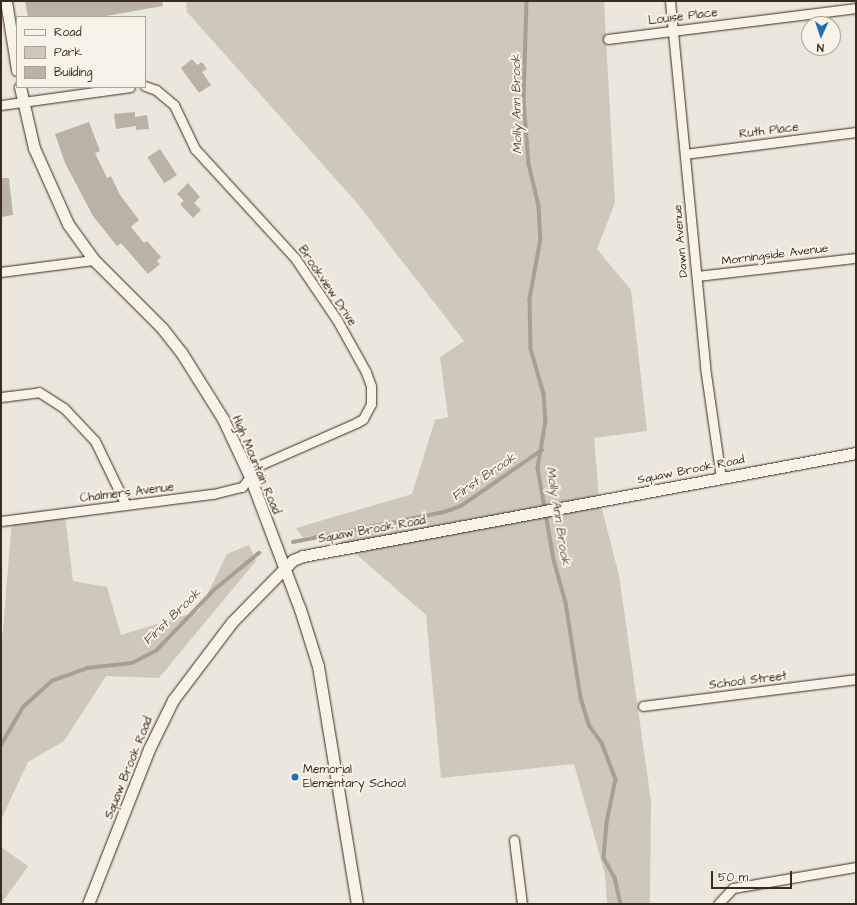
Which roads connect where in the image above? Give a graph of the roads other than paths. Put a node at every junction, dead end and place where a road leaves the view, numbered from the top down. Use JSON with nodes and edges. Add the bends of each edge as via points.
{"nodes":[{"id":1,"x":6,"y":1,"type":"edge"},
{"id":2,"x":670,"y":1,"type":"edge"},
{"id":3,"x":856,"y":8,"type":"edge"},
{"id":4,"x":672,"y":31,"type":"junction"},
{"id":5,"x":608,"y":39,"type":"dead end"},
{"id":6,"x":16,"y":64,"type":"edge"},
{"id":7,"x":146,"y":86,"type":"edge"},
{"id":8,"x":20,"y":88,"type":"edge"},
{"id":9,"x":123,"y":88,"type":"edge"},
{"id":10,"x":23,"y":102,"type":"junction"},
{"id":11,"x":1,"y":105,"type":"edge"},
{"id":12,"x":856,"y":132,"type":"edge"},
{"id":13,"x":685,"y":154,"type":"junction"},
{"id":14,"x":856,"y":258,"type":"edge"},
{"id":15,"x":94,"y":260,"type":"junction"},
{"id":16,"x":1,"y":272,"type":"edge"},
{"id":17,"x":697,"y":276,"type":"junction"},
{"id":18,"x":1,"y":397,"type":"edge"},
{"id":19,"x":856,"y":452,"type":"edge"},
{"id":20,"x":250,"y":477,"type":"junction"},
{"id":21,"x":721,"y":478,"type":"junction"},
{"id":22,"x":126,"y":505,"type":"junction"},
{"id":23,"x":1,"y":521,"type":"edge"},
{"id":24,"x":285,"y":567,"type":"junction"},
{"id":25,"x":856,"y":679,"type":"edge"},
{"id":26,"x":643,"y":706,"type":"dead end"},
{"id":27,"x":514,"y":840,"type":"dead end"},
{"id":28,"x":856,"y":867,"type":"edge"},
{"id":29,"x":88,"y":904,"type":"edge"},
{"id":30,"x":357,"y":904,"type":"edge"},
{"id":31,"x":522,"y":904,"type":"edge"},
{"id":32,"x":718,"y":904,"type":"edge"}],
"edges":[{"from":1,"to":6,"type":"street"},
{"from":2,"to":4,"type":"street","name":"Dawn Avenue"},
{"from":3,"to":4,"type":"street","name":"Louise Place"},
{"from":4,"to":5,"type":"street","name":"Louise Place"},
{"from":4,"to":13,"type":"street","name":"Dawn Avenue"},
{"from":7,"to":20,"type":"street","name":"Brookview Drive","via":[[156,90],[174,105],[195,149],[295,258],[337,320],[371,386],[371,404],[363,419],[260,465]]},
{"from":8,"to":10,"type":"street","name":"High Mountain Road"},
{"from":9,"to":10,"type":"street"},
{"from":10,"to":11,"type":"street"},
{"from":10,"to":15,"type":"street","name":"High Mountain Road","via":[[34,148],[54,198],[68,224]]},
{"from":12,"to":13,"type":"street","name":"Ruth Place"},
{"from":13,"to":17,"type":"street","name":"Dawn Avenue"},
{"from":14,"to":17,"type":"street","name":"Morningside Avenue"},
{"from":15,"to":16,"type":"street"},
{"from":15,"to":20,"type":"street","name":"High Mountain Road","via":[[162,328],[181,352],[223,419]]},
{"from":17,"to":21,"type":"street","name":"Dawn Avenue"},
{"from":18,"to":22,"type":"street","via":[[39,392],[64,408],[95,441]]},
{"from":19,"to":21,"type":"street","name":"Squaw Brook Road"},
{"from":20,"to":22,"type":"street","name":"Chalmers Avenue","via":[[242,487],[213,494]]},
{"from":20,"to":24,"type":"street","name":"High Mountain Road"},
{"from":21,"to":24,"type":"street","name":"Squaw Brook Road","via":[[302,556]]},
{"from":22,"to":23,"type":"street","name":"Chalmers Avenue"},
{"from":24,"to":29,"type":"street","name":"Squaw Brook Road","via":[[232,622],[174,700],[149,749]]},
{"from":24,"to":30,"type":"street","name":"High Mountain Road","via":[[318,666]]},
{"from":25,"to":26,"type":"street","name":"School Street"},
{"from":27,"to":31,"type":"street"},
{"from":28,"to":32,"type":"street","via":[[733,888]]}]}
